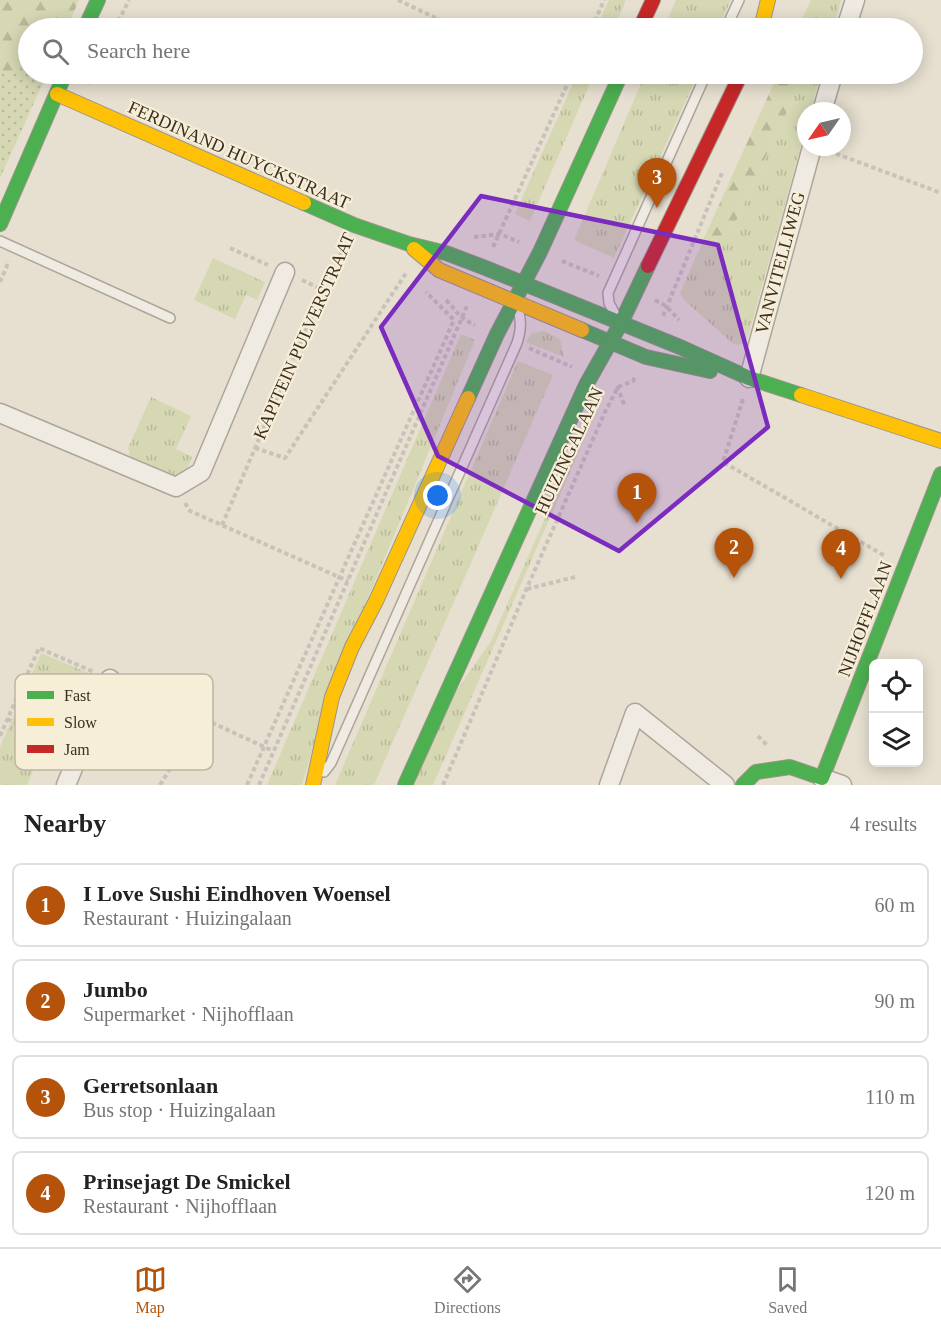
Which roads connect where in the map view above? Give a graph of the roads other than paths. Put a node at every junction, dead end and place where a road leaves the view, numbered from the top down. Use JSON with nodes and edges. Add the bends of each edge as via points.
{"nodes":[{"id":1,"x":98,"y":0,"type":"edge"},
{"id":2,"x":652,"y":0,"type":"edge"},
{"id":3,"x":739,"y":0,"type":"edge"},
{"id":4,"x":768,"y":0,"type":"edge"},
{"id":5,"x":855,"y":0,"type":"edge"},
{"id":6,"x":90,"y":18,"type":"edge"},
{"id":7,"x":644,"y":18,"type":"edge"},
{"id":8,"x":731,"y":18,"type":"edge"},
{"id":9,"x":764,"y":18,"type":"edge"},
{"id":10,"x":849,"y":18,"type":"edge"},
{"id":11,"x":61,"y":84,"type":"edge"},
{"id":12,"x":616,"y":84,"type":"edge"},
{"id":13,"x":702,"y":84,"type":"edge"},
{"id":14,"x":736,"y":84,"type":"edge"},
{"id":15,"x":830,"y":84,"type":"edge"},
{"id":16,"x":57,"y":94,"type":"junction"},
{"id":17,"x":825,"y":102,"type":"edge"},
{"id":18,"x":818,"y":156,"type":"edge"},
{"id":19,"x":0,"y":224,"type":"edge"},
{"id":20,"x":0,"y":241,"type":"edge"},
{"id":21,"x":409,"y":244,"type":"junction"},
{"id":22,"x":285,"y":272,"type":"dead end"},
{"id":23,"x":524,"y":283,"type":"junction"},
{"id":24,"x":514,"y":302,"type":"junction"},
{"id":25,"x":170,"y":318,"type":"dead end"},
{"id":26,"x":621,"y":322,"type":"junction"},
{"id":27,"x":610,"y":342,"type":"junction"},
{"id":28,"x":749,"y":378,"type":"junction"},
{"id":29,"x":0,"y":413,"type":"edge"},
{"id":30,"x":941,"y":441,"type":"edge"},
{"id":31,"x":941,"y":474,"type":"edge"},
{"id":32,"x":72,"y":770,"type":"edge"},
{"id":33,"x":822,"y":778,"type":"junction"},
{"id":34,"x":314,"y":784,"type":"edge"},
{"id":35,"x":66,"y":785,"type":"edge"},
{"id":36,"x":405,"y":785,"type":"edge"},
{"id":37,"x":609,"y":785,"type":"edge"},
{"id":38,"x":725,"y":785,"type":"edge"},
{"id":39,"x":743,"y":785,"type":"edge"},
{"id":40,"x":842,"y":785,"type":"edge"}],
"edges":[{"from":1,"to":6,"type":"street"},
{"from":2,"to":7,"type":"street"},
{"from":3,"to":8,"type":"lane"},
{"from":4,"to":9,"type":"street"},
{"from":5,"to":10,"type":"street"},
{"from":11,"to":16,"type":"street"},
{"from":12,"to":23,"type":"street"},
{"from":13,"to":26,"type":"lane","via":[[608,293],[609,303]]},
{"from":14,"to":26,"type":"street","name":"HUIZINGALAAN"},
{"from":15,"to":17,"type":"street"},
{"from":16,"to":19,"type":"street"},
{"from":16,"to":21,"type":"street","name":"FERDINAND HUYCKSTRAAT","via":[[354,225]]},
{"from":18,"to":28,"type":"street","name":"VANVITELLIWEG"},
{"from":20,"to":25,"type":"lane"},
{"from":21,"to":23,"type":"street","name":"FERDINAND HUYCKSTRAAT","via":[[446,253]]},
{"from":21,"to":24,"type":"street","name":"FERDINAND HUYCKSTRAAT","via":[[439,270]]},
{"from":22,"to":29,"type":"street","via":[[201,472],[176,487]]},
{"from":23,"to":24,"type":"street"},
{"from":23,"to":26,"type":"street","name":"FERDINAND HUYCKSTRAAT"},
{"from":24,"to":27,"type":"street","name":"FERDINAND HUYCKSTRAAT"},
{"from":24,"to":34,"type":"street","via":[[352,647],[332,697]]},
{"from":24,"to":34,"type":"lane","via":[[521,320],[517,343],[331,763]]},
{"from":26,"to":27,"type":"street","name":"HUIZINGALAAN"},
{"from":26,"to":28,"type":"street","name":"FERDINAND HUYCKSTRAAT"},
{"from":27,"to":28,"type":"street","name":"FERDINAND HUYCKSTRAAT","via":[[676,365]]},
{"from":27,"to":36,"type":"street","name":"HUIZINGALAAN","via":[[591,375]]},
{"from":28,"to":30,"type":"street"},
{"from":31,"to":33,"type":"street","name":"NIJHOFFLAAN"},
{"from":32,"to":35,"type":"street"},
{"from":33,"to":39,"type":"street","via":[[790,767],[756,772]]},
{"from":33,"to":40,"type":"street"},
{"from":37,"to":38,"type":"street","via":[[635,713]]}]}
